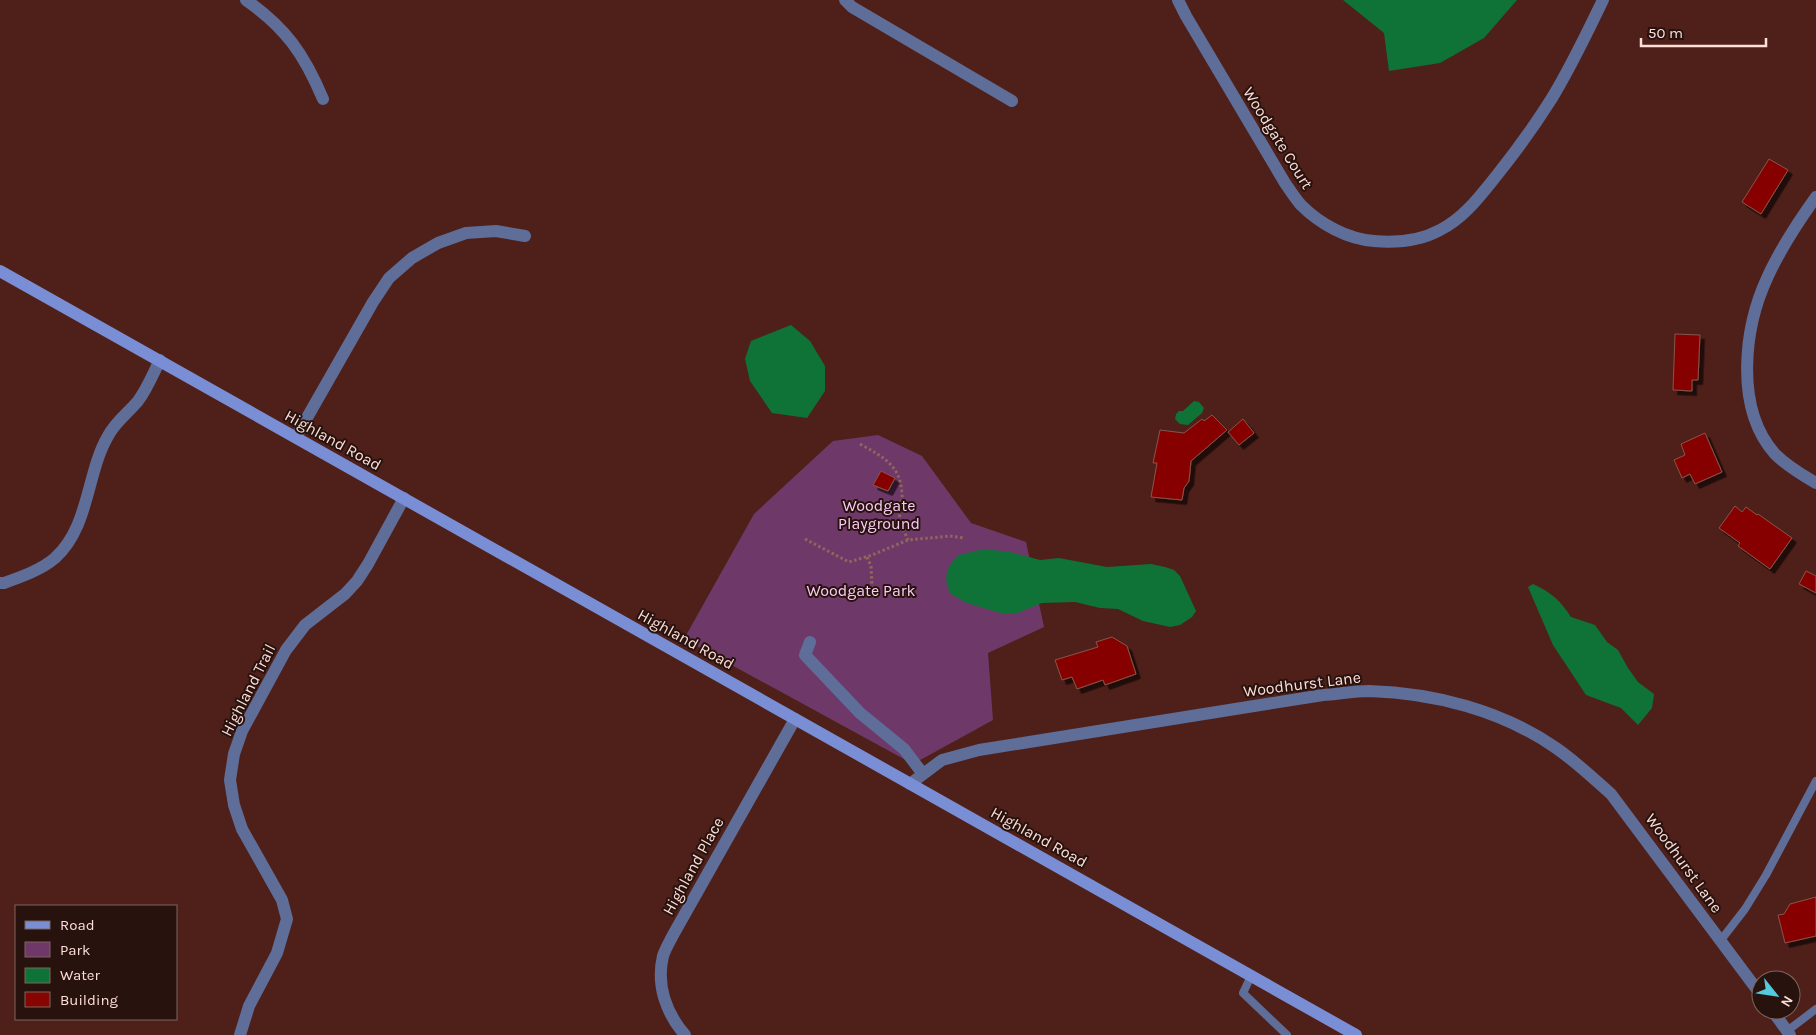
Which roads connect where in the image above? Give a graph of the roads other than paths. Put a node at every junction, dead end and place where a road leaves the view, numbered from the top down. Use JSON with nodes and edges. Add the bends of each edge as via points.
{"nodes":[{"id":1,"x":246,"y":0,"type":"edge"},
{"id":2,"x":845,"y":0,"type":"edge"},
{"id":3,"x":1178,"y":0,"type":"edge"},
{"id":4,"x":1603,"y":0,"type":"edge"},
{"id":5,"x":323,"y":98,"type":"dead end"},
{"id":6,"x":1012,"y":101,"type":"dead end"},
{"id":7,"x":1816,"y":197,"type":"edge"},
{"id":8,"x":525,"y":236,"type":"dead end"},
{"id":9,"x":0,"y":271,"type":"edge"},
{"id":10,"x":160,"y":360,"type":"junction"},
{"id":11,"x":296,"y":437,"type":"junction"},
{"id":12,"x":1816,"y":483,"type":"edge"},
{"id":13,"x":404,"y":498,"type":"junction"},
{"id":14,"x":0,"y":583,"type":"edge"},
{"id":15,"x":810,"y":642,"type":"dead end"},
{"id":16,"x":795,"y":719,"type":"junction"},
{"id":17,"x":924,"y":774,"type":"junction"},
{"id":18,"x":1816,"y":781,"type":"edge"},
{"id":19,"x":910,"y":784,"type":"junction"},
{"id":20,"x":1721,"y":940,"type":"junction"},
{"id":21,"x":1251,"y":976,"type":"junction"},
{"id":22,"x":1751,"y":981,"type":"edge"},
{"id":23,"x":1816,"y":1009,"type":"edge"},
{"id":24,"x":1779,"y":1020,"type":"edge"},
{"id":25,"x":1789,"y":1033,"type":"edge"},
{"id":26,"x":240,"y":1035,"type":"edge"},
{"id":27,"x":685,"y":1035,"type":"edge"},
{"id":28,"x":1287,"y":1035,"type":"edge"},
{"id":29,"x":1356,"y":1035,"type":"edge"}],
"edges":[{"from":1,"to":5,"type":"street","via":[[290,38]]},
{"from":2,"to":6,"type":"street"},
{"from":3,"to":4,"type":"street","name":"Woodgate Court","via":[[1300,204],[1342,233],[1367,241],[1391,243],[1416,240],[1440,231],[1460,218],[1477,200],[1517,150],[1553,96]]},
{"from":7,"to":12,"type":"street","via":[[1784,244],[1767,277],[1755,312],[1748,348],[1748,386],[1752,411],[1761,434],[1775,454],[1793,470]]},
{"from":8,"to":11,"type":"street","via":[[496,231],[466,233],[438,243],[412,258],[389,278],[372,302]]},
{"from":9,"to":10,"type":"street","name":"Highland Road"},
{"from":10,"to":11,"type":"street","name":"Highland Road"},
{"from":10,"to":14,"type":"street","via":[[139,400],[109,433],[100,450],[82,516],[70,539],[55,558],[34,572]]},
{"from":11,"to":13,"type":"street","name":"Highland Road"},
{"from":13,"to":16,"type":"street","name":"Highland Road"},
{"from":13,"to":26,"type":"street","name":"Highland Trail","via":[[358,580],[305,625],[286,650],[242,731],[234,754],[230,780],[234,805],[242,829],[282,900],[287,918],[277,953],[249,1006]]},
{"from":15,"to":17,"type":"street","via":[[805,655],[860,713],[904,749]]},
{"from":16,"to":19,"type":"street","name":"Highland Road"},
{"from":16,"to":27,"type":"street","name":"Highland Place","via":[[663,955],[664,1001],[674,1022]]},
{"from":17,"to":19,"type":"street","name":"Woodhurst Lane"},
{"from":17,"to":20,"type":"street","name":"Woodhurst Lane","via":[[942,760],[978,750],[1323,695],[1367,691],[1452,702],[1493,715],[1531,733],[1584,769],[1611,794]]},
{"from":18,"to":20,"type":"lane","via":[[1766,875]]},
{"from":19,"to":21,"type":"street","name":"Highland Road"},
{"from":20,"to":22,"type":"street","name":"Woodhurst Lane"},
{"from":21,"to":28,"type":"lane","via":[[1243,993]]},
{"from":21,"to":29,"type":"street","name":"Highland Road"},
{"from":23,"to":25,"type":"lane"},
{"from":24,"to":25,"type":"street"}]}
